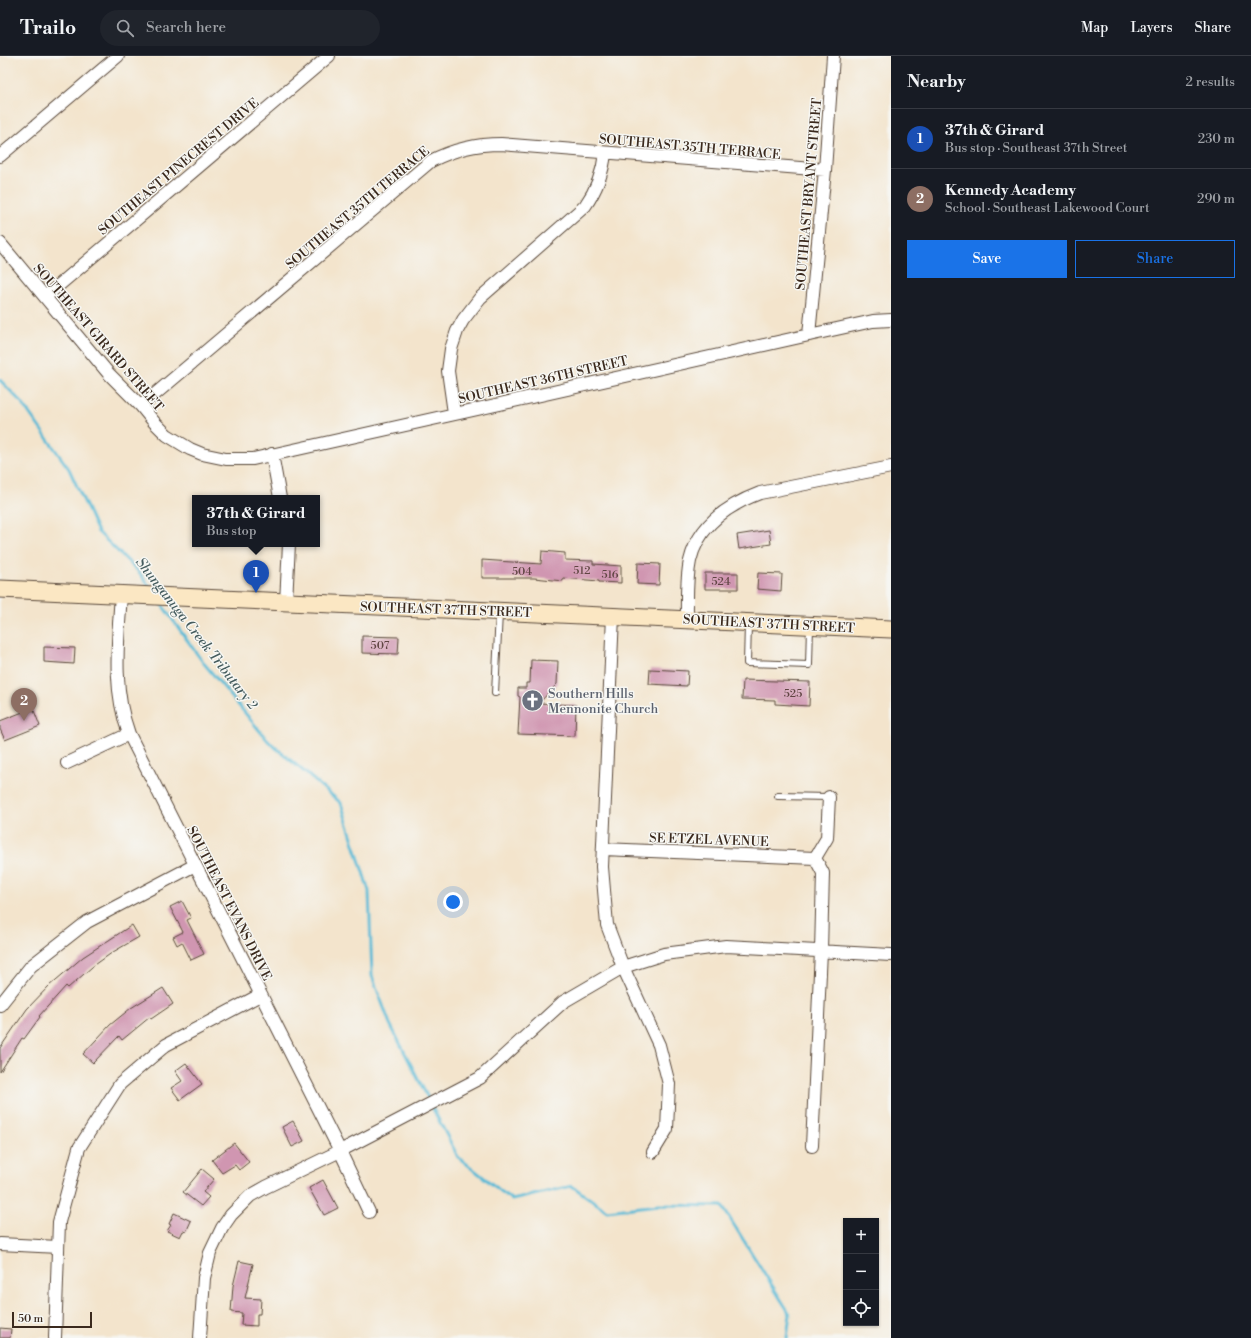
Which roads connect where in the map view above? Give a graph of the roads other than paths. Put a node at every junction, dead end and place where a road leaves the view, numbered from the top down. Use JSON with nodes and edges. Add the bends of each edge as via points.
{"nodes":[{"id":1,"x":118,"y":56,"type":"edge"},
{"id":2,"x":328,"y":56,"type":"edge"},
{"id":3,"x":833,"y":56,"type":"edge"},
{"id":4,"x":605,"y":153,"type":"junction"},
{"id":5,"x":0,"y":156,"type":"edge"},
{"id":6,"x":825,"y":170,"type":"junction"},
{"id":7,"x":0,"y":243,"type":"edge"},
{"id":8,"x":45,"y":297,"type":"junction"},
{"id":9,"x":891,"y":320,"type":"edge"},
{"id":10,"x":809,"y":334,"type":"junction"},
{"id":11,"x":141,"y":406,"type":"junction"},
{"id":12,"x":454,"y":413,"type":"junction"},
{"id":13,"x":202,"y":454,"type":"joint"},
{"id":14,"x":272,"y":454,"type":"junction"},
{"id":15,"x":891,"y":467,"type":"edge"},
{"id":16,"x":279,"y":495,"type":"edge"},
{"id":17,"x":289,"y":547,"type":"edge"},
{"id":18,"x":0,"y":589,"type":"edge"},
{"id":19,"x":125,"y":594,"type":"junction"},
{"id":20,"x":286,"y":602,"type":"junction"},
{"id":21,"x":499,"y":611,"type":"junction"},
{"id":22,"x":613,"y":616,"type":"junction"},
{"id":23,"x":687,"y":619,"type":"junction"},
{"id":24,"x":748,"y":622,"type":"junction"},
{"id":25,"x":810,"y":625,"type":"junction"},
{"id":26,"x":891,"y":629,"type":"edge"},
{"id":27,"x":495,"y":693,"type":"dead end"},
{"id":28,"x":129,"y":734,"type":"junction"},
{"id":29,"x":67,"y":763,"type":"dead end"},
{"id":30,"x":778,"y":796,"type":"dead end"},
{"id":31,"x":828,"y":797,"type":"joint"},
{"id":32,"x":603,"y":849,"type":"junction"},
{"id":33,"x":815,"y":858,"type":"junction"},
{"id":34,"x":195,"y":865,"type":"junction"},
{"id":35,"x":821,"y":951,"type":"junction"},
{"id":36,"x":891,"y":955,"type":"edge"},
{"id":37,"x":623,"y":967,"type":"junction"},
{"id":38,"x":260,"y":995,"type":"junction"},
{"id":39,"x":0,"y":1005,"type":"edge"},
{"id":40,"x":812,"y":1146,"type":"dead end"},
{"id":41,"x":340,"y":1151,"type":"junction"},
{"id":42,"x":654,"y":1152,"type":"dead end"},
{"id":43,"x":369,"y":1212,"type":"dead end"},
{"id":44,"x":0,"y":1244,"type":"edge"},
{"id":45,"x":58,"y":1247,"type":"junction"},
{"id":46,"x":55,"y":1338,"type":"edge"},
{"id":47,"x":200,"y":1338,"type":"edge"}],
"edges":[{"from":1,"to":5,"type":"street"},
{"from":2,"to":8,"type":"street","name":"SOUTHEAST PINECREST DRIVE"},
{"from":3,"to":6,"type":"street","name":"SOUTHEAST BRYANT STREET"},
{"from":4,"to":6,"type":"street","name":"SOUTHEAST 35TH TERRACE"},
{"from":4,"to":11,"type":"street","name":"SOUTHEAST 35TH TERRACE","via":[[488,144],[461,148],[431,161]]},
{"from":4,"to":12,"type":"street","via":[[600,181],[586,206],[480,298],[463,320],[451,348],[448,371]]},
{"from":6,"to":10,"type":"street","name":"SOUTHEAST BRYANT STREET"},
{"from":7,"to":8,"type":"street","name":"SOUTHEAST GIRARD STREET"},
{"from":8,"to":11,"type":"street","name":"SOUTHEAST GIRARD STREET","via":[[109,374]]},
{"from":9,"to":10,"type":"street","name":"SOUTHEAST 36TH STREET","via":[[873,321]]},
{"from":10,"to":12,"type":"street","name":"SOUTHEAST 36TH STREET"},
{"from":11,"to":13,"type":"street","name":"SOUTHEAST GIRARD STREET","via":[[167,435]]},
{"from":12,"to":14,"type":"street","name":"SOUTHEAST 36TH STREET"},
{"from":13,"to":14,"type":"street","name":"SOUTHEAST 36TH STREET","via":[[244,460]]},
{"from":14,"to":16,"type":"street"},
{"from":15,"to":23,"type":"street","via":[[760,493],[728,508],[706,528],[694,548],[690,562]]},
{"from":17,"to":20,"type":"street"},
{"from":18,"to":19,"type":"main road","name":"SOUTHEAST 37TH STREET"},
{"from":19,"to":20,"type":"main road","name":"SOUTHEAST 37TH STREET"},
{"from":19,"to":28,"type":"street","name":"SOUTHEAST EVANS DRIVE","via":[[117,663],[117,687]]},
{"from":20,"to":21,"type":"main road","name":"SOUTHEAST 37TH STREET"},
{"from":21,"to":22,"type":"main road","name":"SOUTHEAST 37TH STREET"},
{"from":21,"to":27,"type":"lane"},
{"from":22,"to":23,"type":"main road","name":"SOUTHEAST 37TH STREET"},
{"from":22,"to":32,"type":"street"},
{"from":23,"to":24,"type":"main road","name":"SOUTHEAST 37TH STREET"},
{"from":24,"to":25,"type":"main road","name":"SOUTHEAST 37TH STREET"},
{"from":24,"to":25,"type":"lane","via":[[747,663],[809,665]]},
{"from":25,"to":26,"type":"main road","name":"SOUTHEAST 37TH STREET"},
{"from":28,"to":29,"type":"street"},
{"from":28,"to":34,"type":"street","name":"SOUTHEAST EVANS DRIVE"},
{"from":30,"to":31,"type":"lane"},
{"from":31,"to":33,"type":"street","via":[[827,838]]},
{"from":32,"to":33,"type":"street","name":"SE ETZEL AVENUE"},
{"from":32,"to":37,"type":"street","via":[[602,867],[608,925]]},
{"from":33,"to":35,"type":"street","via":[[823,873]]},
{"from":34,"to":38,"type":"street","name":"SOUTHEAST EVANS DRIVE"},
{"from":34,"to":39,"type":"street","via":[[87,922],[31,966]]},
{"from":35,"to":36,"type":"street"},
{"from":35,"to":37,"type":"street","via":[[726,946],[664,954]]},
{"from":35,"to":40,"type":"street"},
{"from":37,"to":41,"type":"street","via":[[563,1002],[480,1078]]},
{"from":37,"to":42,"type":"street","via":[[659,1045],[668,1084],[667,1129]]},
{"from":38,"to":41,"type":"street","name":"SOUTHEAST EVANS DRIVE"},
{"from":38,"to":45,"type":"street","via":[[166,1045],[120,1084],[79,1148],[60,1222]]},
{"from":41,"to":43,"type":"street","name":"SOUTHEAST EVANS DRIVE"},
{"from":41,"to":47,"type":"street","via":[[250,1196],[231,1214],[213,1246],[206,1265]]},
{"from":44,"to":45,"type":"street"},
{"from":45,"to":46,"type":"street"}]}
